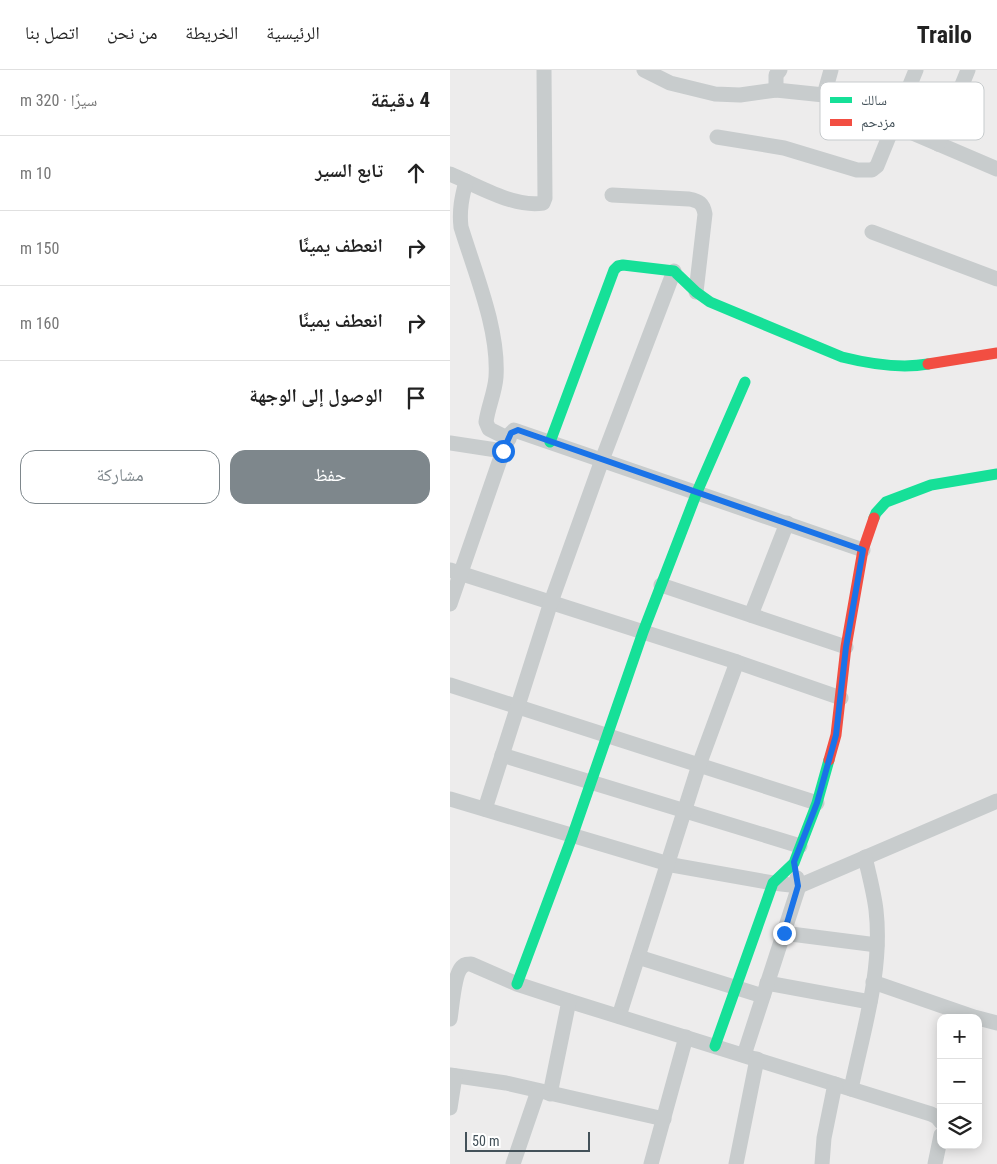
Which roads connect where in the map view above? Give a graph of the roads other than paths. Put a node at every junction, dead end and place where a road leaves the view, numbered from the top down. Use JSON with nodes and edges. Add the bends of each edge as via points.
{"nodes":[{"id":1,"x":544,"y":70,"type":"edge"},
{"id":2,"x":644,"y":70,"type":"edge"},
{"id":3,"x":780,"y":70,"type":"edge"},
{"id":4,"x":916,"y":70,"type":"edge"},
{"id":5,"x":968,"y":70,"type":"edge"},
{"id":6,"x":911,"y":82,"type":"edge"},
{"id":7,"x":963,"y":82,"type":"edge"},
{"id":8,"x":776,"y":90,"type":"junction"},
{"id":9,"x":820,"y":95,"type":"edge"},
{"id":10,"x":717,"y":137,"type":"dead end"},
{"id":11,"x":888,"y":140,"type":"edge"},
{"id":12,"x":929,"y":140,"type":"edge"},
{"id":13,"x":940,"y":140,"type":"edge"},
{"id":14,"x":938,"y":144,"type":"junction"},
{"id":15,"x":997,"y":169,"type":"edge"},
{"id":16,"x":450,"y":174,"type":"edge"},
{"id":17,"x":466,"y":181,"type":"junction"},
{"id":18,"x":612,"y":195,"type":"dead end"},
{"id":19,"x":872,"y":232,"type":"dead end"},
{"id":20,"x":674,"y":271,"type":"junction"},
{"id":21,"x":997,"y":279,"type":"edge"},
{"id":22,"x":696,"y":292,"type":"junction"},
{"id":23,"x":997,"y":353,"type":"edge"},
{"id":24,"x":745,"y":382,"type":"dead end"},
{"id":25,"x":550,"y":442,"type":"junction"},
{"id":26,"x":450,"y":443,"type":"edge"},
{"id":27,"x":506,"y":445,"type":"junction"},
{"id":28,"x":602,"y":460,"type":"junction"},
{"id":29,"x":997,"y":474,"type":"edge"},
{"id":30,"x":697,"y":492,"type":"junction"},
{"id":31,"x":787,"y":524,"type":"junction"},
{"id":32,"x":863,"y":550,"type":"junction"},
{"id":33,"x":455,"y":571,"type":"edge"},
{"id":34,"x":661,"y":585,"type":"junction"},
{"id":35,"x":551,"y":602,"type":"junction"},
{"id":36,"x":450,"y":604,"type":"edge"},
{"id":37,"x":751,"y":615,"type":"junction"},
{"id":38,"x":643,"y":632,"type":"junction"},
{"id":39,"x":846,"y":647,"type":"junction"},
{"id":40,"x":737,"y":662,"type":"junction"},
{"id":41,"x":450,"y":685,"type":"edge"},
{"id":42,"x":841,"y":698,"type":"junction"},
{"id":43,"x":517,"y":706,"type":"junction"},
{"id":44,"x":608,"y":736,"type":"junction"},
{"id":45,"x":502,"y":755,"type":"junction"},
{"id":46,"x":699,"y":765,"type":"junction"},
{"id":47,"x":592,"y":781,"type":"junction"},
{"id":48,"x":450,"y":799,"type":"edge"},
{"id":49,"x":997,"y":801,"type":"edge"},
{"id":50,"x":817,"y":803,"type":"junction"},
{"id":51,"x":485,"y":810,"type":"junction"},
{"id":52,"x":685,"y":810,"type":"junction"},
{"id":53,"x":572,"y":836,"type":"junction"},
{"id":54,"x":800,"y":846,"type":"junction"},
{"id":55,"x":865,"y":857,"type":"junction"},
{"id":56,"x":794,"y":862,"type":"junction"},
{"id":57,"x":668,"y":864,"type":"junction"},
{"id":58,"x":773,"y":883,"type":"junction"},
{"id":59,"x":798,"y":886,"type":"junction"},
{"id":60,"x":784,"y":933,"type":"junction"},
{"id":61,"x":877,"y":945,"type":"junction"},
{"id":62,"x":638,"y":957,"type":"junction"},
{"id":63,"x":873,"y":982,"type":"junction"},
{"id":64,"x":517,"y":984,"type":"junction"},
{"id":65,"x":736,"y":987,"type":"junction"},
{"id":66,"x":765,"y":989,"type":"junction"},
{"id":67,"x":569,"y":1001,"type":"junction"},
{"id":68,"x":870,"y":1002,"type":"junction"},
{"id":69,"x":966,"y":1014,"type":"edge"},
{"id":70,"x":620,"y":1016,"type":"junction"},
{"id":71,"x":450,"y":1018,"type":"edge"},
{"id":72,"x":982,"y":1019,"type":"edge"},
{"id":73,"x":997,"y":1023,"type":"edge"},
{"id":74,"x":686,"y":1037,"type":"junction"},
{"id":75,"x":714,"y":1046,"type":"junction"},
{"id":76,"x":750,"y":1057,"type":"junction"},
{"id":77,"x":452,"y":1076,"type":"edge"},
{"id":78,"x":835,"y":1084,"type":"junction"},
{"id":79,"x":851,"y":1089,"type":"junction"},
{"id":80,"x":544,"y":1092,"type":"junction"},
{"id":81,"x":450,"y":1108,"type":"edge"},
{"id":82,"x":937,"y":1117,"type":"edge"},
{"id":83,"x":664,"y":1119,"type":"junction"},
{"id":84,"x":938,"y":1149,"type":"edge"},
{"id":85,"x":513,"y":1164,"type":"edge"},
{"id":86,"x":651,"y":1164,"type":"edge"},
{"id":87,"x":736,"y":1164,"type":"edge"},
{"id":88,"x":822,"y":1164,"type":"edge"},
{"id":89,"x":934,"y":1164,"type":"edge"}],
"edges":[{"from":1,"to":17,"type":"street","via":[[543,202],[506,198]]},
{"from":2,"to":8,"type":"street","via":[[670,83],[716,94],[740,95]]},
{"from":3,"to":8,"type":"street","via":[[776,75]]},
{"from":4,"to":6,"type":"street"},
{"from":5,"to":7,"type":"street"},
{"from":8,"to":9,"type":"street"},
{"from":10,"to":11,"type":"street","via":[[784,148],[863,171],[877,166]]},
{"from":12,"to":14,"type":"street"},
{"from":13,"to":14,"type":"street"},
{"from":14,"to":15,"type":"street"},
{"from":16,"to":17,"type":"street"},
{"from":17,"to":27,"type":"street","via":[[460,205],[461,227],[492,329],[496,353],[496,379],[486,422]]},
{"from":18,"to":22,"type":"street","via":[[689,199],[704,206],[706,214]]},
{"from":19,"to":21,"type":"street"},
{"from":20,"to":22,"type":"street"},
{"from":20,"to":25,"type":"street","via":[[628,265],[614,270]]},
{"from":20,"to":28,"type":"street"},
{"from":22,"to":23,"type":"street","via":[[710,302],[842,357],[862,362],[913,367]]},
{"from":24,"to":30,"type":"street"},
{"from":25,"to":27,"type":"street","via":[[518,430],[511,433]]},
{"from":25,"to":28,"type":"street"},
{"from":26,"to":27,"type":"street"},
{"from":27,"to":33,"type":"street"},
{"from":28,"to":30,"type":"street"},
{"from":28,"to":35,"type":"street"},
{"from":29,"to":32,"type":"street","via":[[931,485],[886,502],[876,513]]},
{"from":30,"to":31,"type":"street"},
{"from":30,"to":34,"type":"street"},
{"from":31,"to":32,"type":"street"},
{"from":31,"to":37,"type":"street"},
{"from":32,"to":39,"type":"street"},
{"from":33,"to":35,"type":"street"},
{"from":33,"to":36,"type":"street"},
{"from":34,"to":37,"type":"street"},
{"from":34,"to":38,"type":"street"},
{"from":35,"to":38,"type":"street"},
{"from":35,"to":43,"type":"street"},
{"from":37,"to":39,"type":"street"},
{"from":38,"to":40,"type":"street"},
{"from":38,"to":44,"type":"street"},
{"from":39,"to":42,"type":"street"},
{"from":40,"to":42,"type":"street"},
{"from":40,"to":46,"type":"street"},
{"from":41,"to":43,"type":"street"},
{"from":42,"to":50,"type":"street","via":[[836,735]]},
{"from":43,"to":44,"type":"street"},
{"from":43,"to":45,"type":"street"},
{"from":44,"to":46,"type":"street"},
{"from":44,"to":47,"type":"street"},
{"from":45,"to":47,"type":"street"},
{"from":45,"to":51,"type":"street"},
{"from":46,"to":50,"type":"street"},
{"from":46,"to":52,"type":"street"},
{"from":47,"to":52,"type":"street"},
{"from":47,"to":53,"type":"street"},
{"from":48,"to":51,"type":"street"},
{"from":49,"to":55,"type":"street"},
{"from":50,"to":54,"type":"street"},
{"from":51,"to":53,"type":"street"},
{"from":52,"to":54,"type":"street"},
{"from":52,"to":57,"type":"street"},
{"from":53,"to":57,"type":"street"},
{"from":53,"to":64,"type":"street"},
{"from":54,"to":56,"type":"street"},
{"from":55,"to":59,"type":"street"},
{"from":55,"to":61,"type":"street","via":[[876,910]]},
{"from":56,"to":58,"type":"street"},
{"from":56,"to":59,"type":"street"},
{"from":57,"to":58,"type":"street"},
{"from":57,"to":62,"type":"street"},
{"from":58,"to":59,"type":"street"},
{"from":58,"to":65,"type":"street"},
{"from":59,"to":60,"type":"street"},
{"from":60,"to":61,"type":"street"},
{"from":60,"to":66,"type":"street"},
{"from":61,"to":63,"type":"street"},
{"from":62,"to":65,"type":"street"},
{"from":62,"to":70,"type":"street"},
{"from":63,"to":68,"type":"street"},
{"from":63,"to":69,"type":"street"},
{"from":64,"to":67,"type":"street"},
{"from":64,"to":71,"type":"street","via":[[465,964],[457,975]]},
{"from":65,"to":66,"type":"street"},
{"from":65,"to":75,"type":"street"},
{"from":66,"to":68,"type":"street"},
{"from":66,"to":76,"type":"street"},
{"from":67,"to":70,"type":"street"},
{"from":67,"to":80,"type":"street"},
{"from":68,"to":79,"type":"street"},
{"from":70,"to":74,"type":"street"},
{"from":72,"to":73,"type":"street"},
{"from":74,"to":75,"type":"street"},
{"from":74,"to":83,"type":"street"},
{"from":75,"to":76,"type":"street"},
{"from":76,"to":78,"type":"street"},
{"from":76,"to":87,"type":"street"},
{"from":77,"to":80,"type":"street"},
{"from":77,"to":81,"type":"street"},
{"from":78,"to":79,"type":"street"},
{"from":78,"to":88,"type":"street"},
{"from":79,"to":82,"type":"street"},
{"from":80,"to":83,"type":"street"},
{"from":80,"to":85,"type":"street"},
{"from":83,"to":86,"type":"street"},
{"from":84,"to":89,"type":"street"}]}
